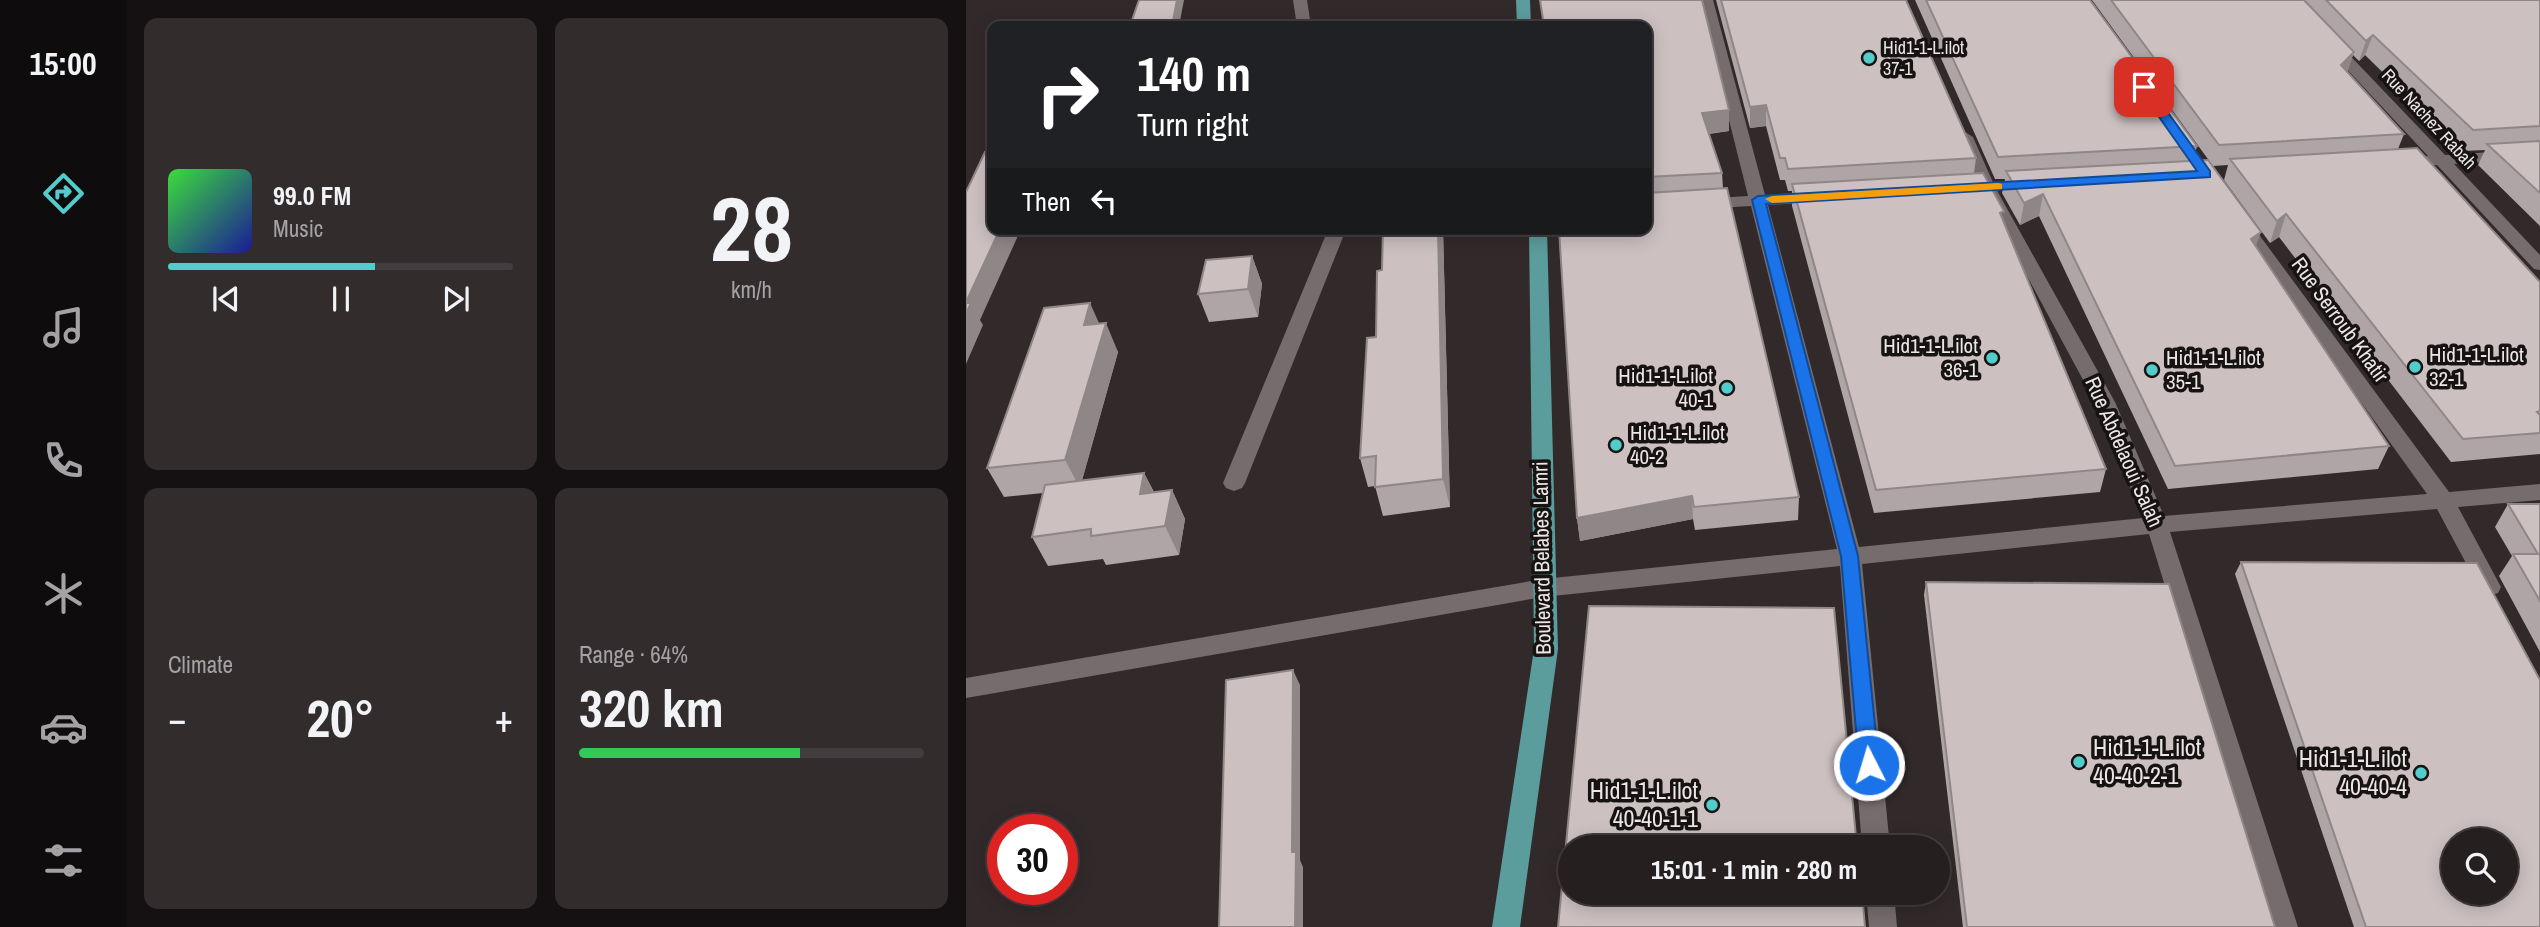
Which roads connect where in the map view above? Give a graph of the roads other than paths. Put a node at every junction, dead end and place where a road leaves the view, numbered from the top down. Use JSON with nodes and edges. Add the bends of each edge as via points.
{"nodes":[{"id":1,"x":1300,"y":0,"type":"edge"},
{"id":2,"x":1522,"y":0,"type":"edge"},
{"id":3,"x":1706,"y":0,"type":"edge"},
{"id":4,"x":1303,"y":21,"type":"edge"},
{"id":5,"x":1524,"y":21,"type":"edge"},
{"id":6,"x":2318,"y":30,"type":"edge"},
{"id":7,"x":1954,"y":112,"type":"edge"},
{"id":8,"x":2540,"y":155,"type":"edge"},
{"id":9,"x":2441,"y":161,"type":"junction"},
{"id":10,"x":2386,"y":164,"type":"edge"},
{"id":11,"x":1839,"y":195,"type":"edge"},
{"id":12,"x":1758,"y":200,"type":"junction"},
{"id":13,"x":1652,"y":207,"type":"edge"},
{"id":14,"x":2230,"y":208,"type":"edge"},
{"id":15,"x":1334,"y":235,"type":"edge"},
{"id":16,"x":1538,"y":235,"type":"edge"},
{"id":17,"x":2540,"y":265,"type":"edge"},
{"id":18,"x":1234,"y":483,"type":"dead end"},
{"id":19,"x":2540,"y":492,"type":"edge"},
{"id":20,"x":2443,"y":500,"type":"junction"},
{"id":21,"x":2157,"y":525,"type":"junction"},
{"id":22,"x":1850,"y":556,"type":"junction"},
{"id":23,"x":1543,"y":588,"type":"junction"},
{"id":24,"x":2501,"y":607,"type":"edge"},
{"id":25,"x":966,"y":688,"type":"edge"},
{"id":26,"x":1875,"y":835,"type":"edge"},
{"id":27,"x":1881,"y":905,"type":"edge"},
{"id":28,"x":1506,"y":927,"type":"edge"},
{"id":29,"x":1883,"y":927,"type":"edge"},
{"id":30,"x":2284,"y":927,"type":"edge"}],
"edges":[{"from":1,"to":4,"type":"street"},
{"from":2,"to":5,"type":"main road"},
{"from":3,"to":12,"type":"street"},
{"from":6,"to":9,"type":"street","name":"Rue Nachez Rabah"},
{"from":7,"to":21,"type":"street","name":"Rue Abdelaoui Salah","via":[[1987,187],[2105,402]]},
{"from":8,"to":9,"type":"street"},
{"from":9,"to":10,"type":"street"},
{"from":9,"to":17,"type":"street","name":"Rue Nachez Rabah"},
{"from":11,"to":12,"type":"street"},
{"from":12,"to":13,"type":"street"},
{"from":12,"to":22,"type":"street"},
{"from":14,"to":20,"type":"street","name":"Rue Serroub Khatir"},
{"from":15,"to":18,"type":"street"},
{"from":16,"to":23,"type":"main road","name":"Boulevard Belabes Lamri"},
{"from":19,"to":20,"type":"street"},
{"from":20,"to":21,"type":"street"},
{"from":20,"to":24,"type":"street","name":"Rue Serroub Khatir"},
{"from":21,"to":22,"type":"street"},
{"from":21,"to":30,"type":"street","name":"Rue Abdelaoui Salah"},
{"from":22,"to":23,"type":"street"},
{"from":22,"to":26,"type":"street"},
{"from":23,"to":25,"type":"street"},
{"from":23,"to":28,"type":"main road","name":"Boulevard Belabes Lamri","via":[[1546,649]]},
{"from":27,"to":29,"type":"street"}]}
